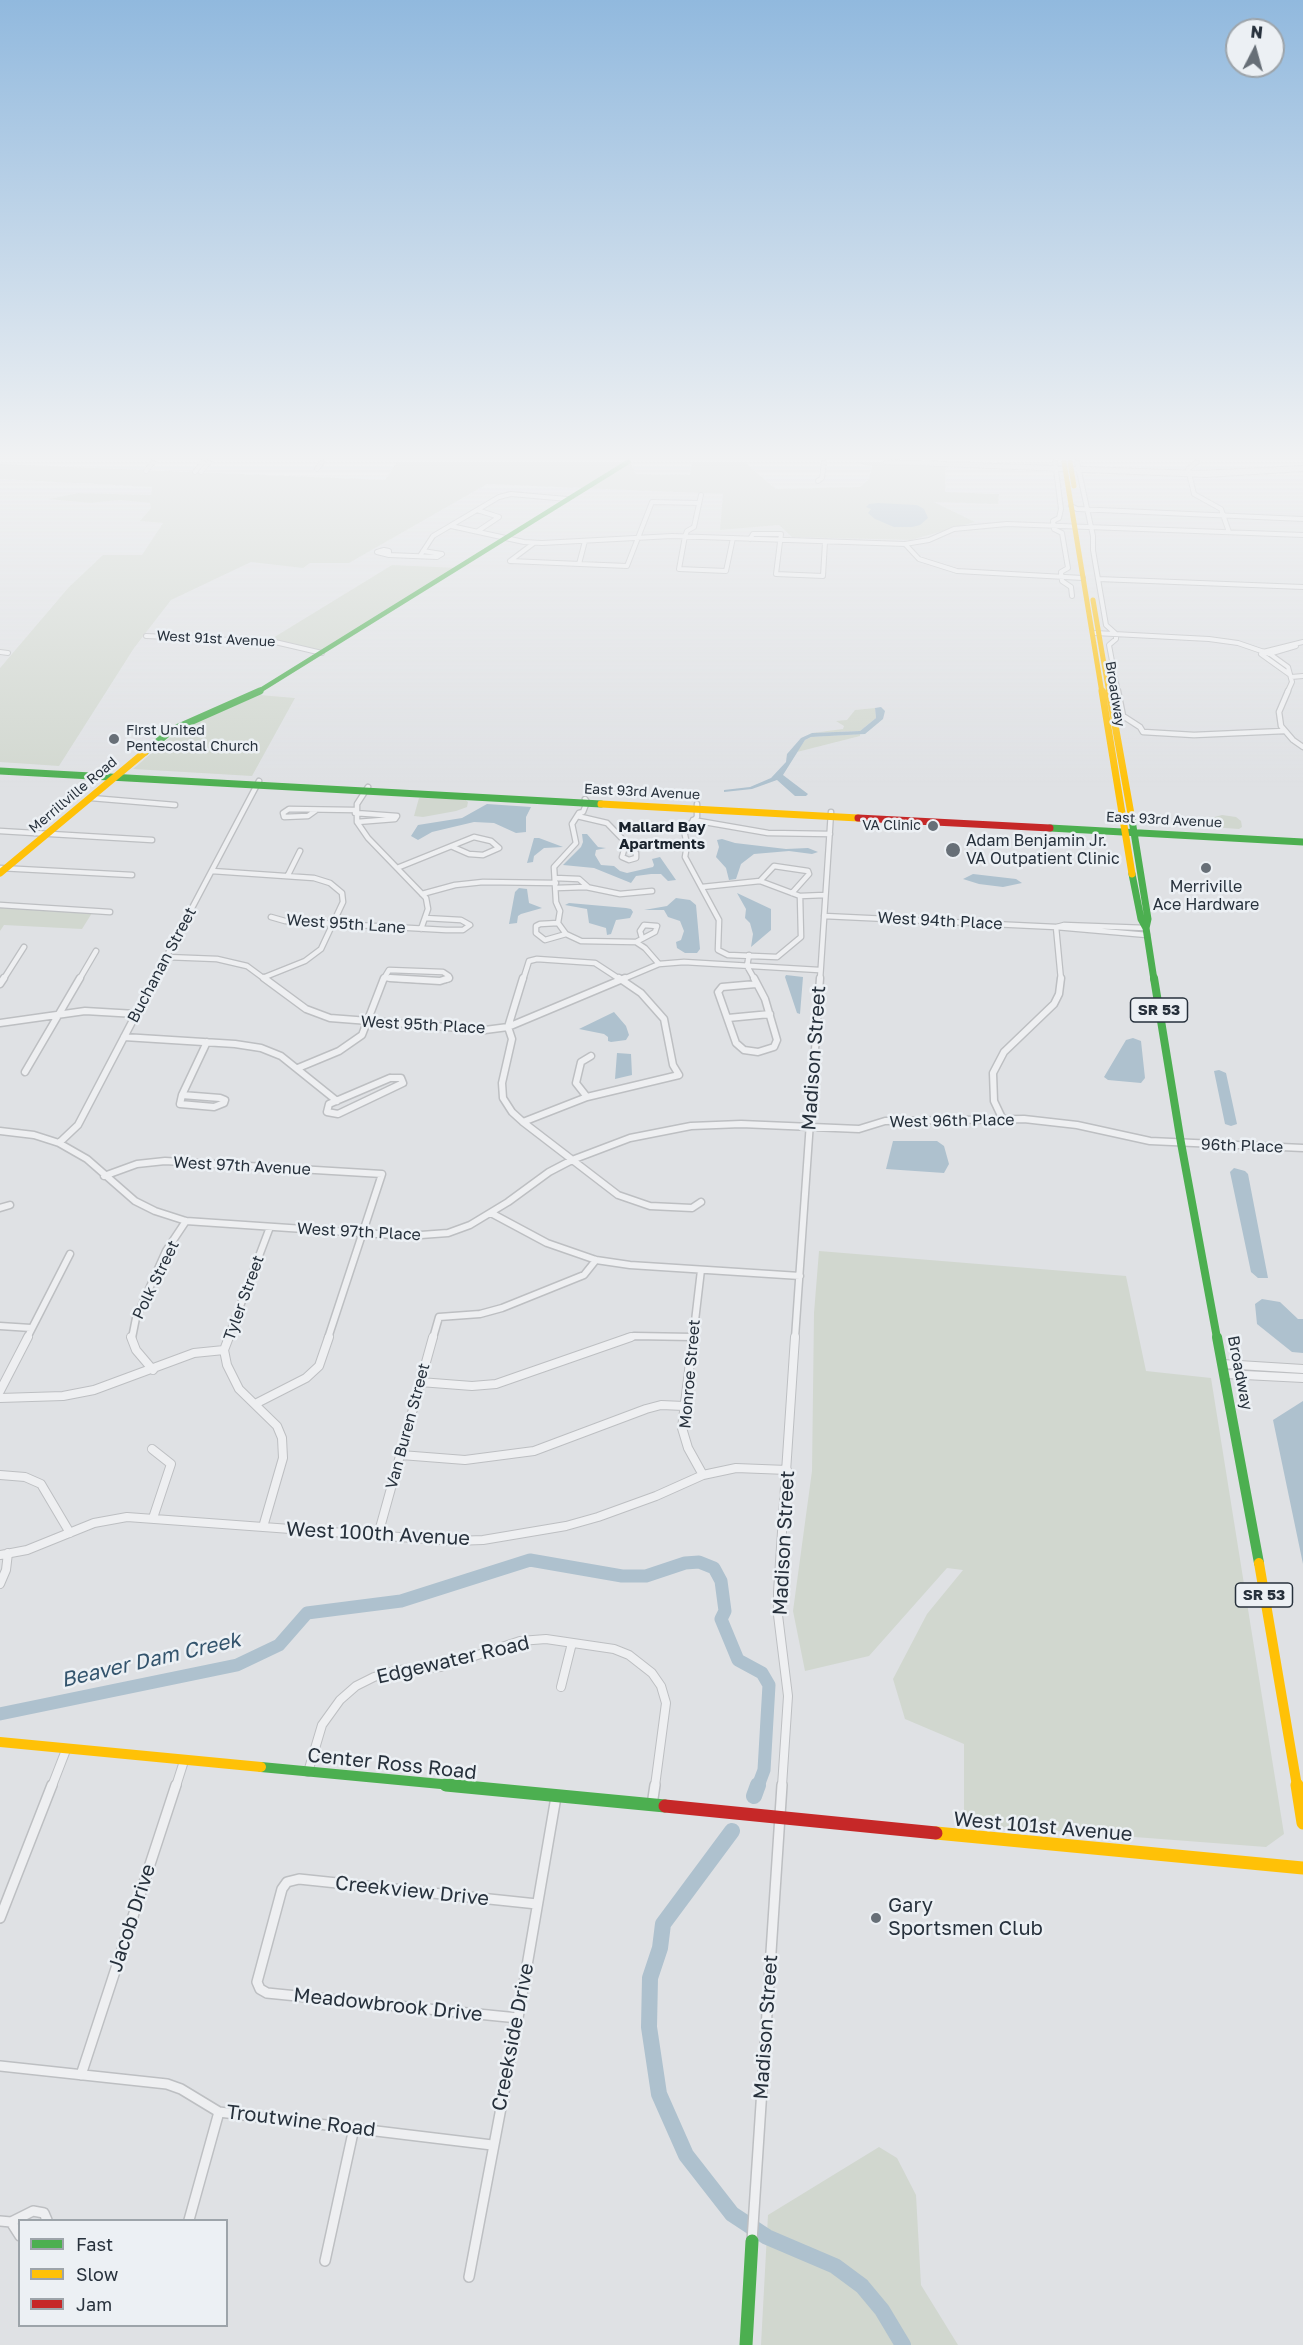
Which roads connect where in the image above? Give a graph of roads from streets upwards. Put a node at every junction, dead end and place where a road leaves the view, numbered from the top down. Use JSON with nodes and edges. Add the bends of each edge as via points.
{"nodes":[{"id":1,"x":454,"y":571,"type":"edge"},
{"id":2,"x":776,"y":571,"type":"edge"},
{"id":3,"x":823,"y":571,"type":"edge"},
{"id":4,"x":972,"y":571,"type":"edge"},
{"id":5,"x":1062,"y":571,"type":"edge"},
{"id":6,"x":1082,"y":571,"type":"edge"},
{"id":7,"x":1085,"y":571,"type":"edge"},
{"id":8,"x":1097,"y":571,"type":"edge"},
{"id":9,"x":1061,"y":577,"type":"junction"},
{"id":10,"x":1083,"y":578,"type":"junction"},
{"id":11,"x":1098,"y":579,"type":"junction"},
{"id":12,"x":1303,"y":587,"type":"edge"},
{"id":13,"x":1072,"y":596,"type":"dead end"},
{"id":14,"x":1095,"y":633,"type":"junction"},
{"id":15,"x":1116,"y":634,"type":"junction"},
{"id":16,"x":146,"y":636,"type":"dead end"},
{"id":17,"x":1302,"y":642,"type":"edge"},
{"id":18,"x":0,"y":652,"type":"edge"},
{"id":19,"x":8,"y":653,"type":"dead end"},
{"id":20,"x":322,"y":653,"type":"junction"},
{"id":21,"x":1265,"y":654,"type":"junction"},
{"id":22,"x":1292,"y":676,"type":"junction"},
{"id":23,"x":1303,"y":678,"type":"edge"},
{"id":24,"x":1284,"y":731,"type":"junction"},
{"id":25,"x":1303,"y":747,"type":"edge"},
{"id":26,"x":0,"y":769,"type":"edge"},
{"id":27,"x":117,"y":775,"type":"junction"},
{"id":28,"x":258,"y":783,"type":"junction"},
{"id":29,"x":366,"y":789,"type":"junction"},
{"id":30,"x":91,"y":798,"type":"junction"},
{"id":31,"x":584,"y":801,"type":"junction"},
{"id":32,"x":175,"y":805,"type":"dead end"},
{"id":33,"x":696,"y":807,"type":"junction"},
{"id":34,"x":315,"y":811,"type":"junction"},
{"id":35,"x":355,"y":811,"type":"junction"},
{"id":36,"x":831,"y":814,"type":"junction"},
{"id":37,"x":578,"y":815,"type":"junction"},
{"id":38,"x":692,"y":820,"type":"junction"},
{"id":39,"x":357,"y":822,"type":"junction"},
{"id":40,"x":0,"y":831,"type":"edge"},
{"id":41,"x":1124,"y":831,"type":"junction"},
{"id":42,"x":1134,"y":832,"type":"junction"},
{"id":43,"x":49,"y":834,"type":"junction"},
{"id":44,"x":830,"y":834,"type":"junction"},
{"id":45,"x":152,"y":840,"type":"dead end"},
{"id":46,"x":1303,"y":842,"type":"edge"},
{"id":47,"x":626,"y":843,"type":"dead end"},
{"id":48,"x":453,"y":847,"type":"junction"},
{"id":49,"x":300,"y":850,"type":"dead end"},
{"id":50,"x":397,"y":868,"type":"junction"},
{"id":51,"x":2,"y":870,"type":"edge"},
{"id":52,"x":212,"y":871,"type":"junction"},
{"id":53,"x":132,"y":875,"type":"dead end"},
{"id":54,"x":288,"y":875,"type":"junction"},
{"id":55,"x":760,"y":882,"type":"junction"},
{"id":56,"x":556,"y":883,"type":"junction"},
{"id":57,"x":702,"y":886,"type":"junction"},
{"id":58,"x":589,"y":888,"type":"junction"},
{"id":59,"x":652,"y":891,"type":"dead end"},
{"id":60,"x":792,"y":893,"type":"junction"},
{"id":61,"x":422,"y":894,"type":"junction"},
{"id":62,"x":825,"y":895,"type":"junction"},
{"id":63,"x":800,"y":896,"type":"junction"},
{"id":64,"x":0,"y":905,"type":"edge"},
{"id":65,"x":110,"y":912,"type":"dead end"},
{"id":66,"x":824,"y":916,"type":"junction"},
{"id":67,"x":272,"y":917,"type":"dead end"},
{"id":68,"x":425,"y":918,"type":"junction"},
{"id":69,"x":559,"y":921,"type":"junction"},
{"id":70,"x":333,"y":923,"type":"junction"},
{"id":71,"x":1056,"y":927,"type":"junction"},
{"id":72,"x":421,"y":929,"type":"junction"},
{"id":73,"x":1147,"y":932,"type":"junction"},
{"id":74,"x":566,"y":934,"type":"junction"},
{"id":75,"x":642,"y":938,"type":"dead end"},
{"id":76,"x":636,"y":942,"type":"junction"},
{"id":77,"x":24,"y":947,"type":"dead end"},
{"id":78,"x":96,"y":951,"type":"dead end"},
{"id":79,"x":749,"y":955,"type":"junction"},
{"id":80,"x":166,"y":957,"type":"junction"},
{"id":81,"x":659,"y":964,"type":"junction"},
{"id":82,"x":747,"y":966,"type":"junction"},
{"id":83,"x":819,"y":970,"type":"junction"},
{"id":84,"x":265,"y":977,"type":"junction"},
{"id":85,"x":384,"y":978,"type":"junction"},
{"id":86,"x":620,"y":980,"type":"junction"},
{"id":87,"x":0,"y":984,"type":"edge"},
{"id":88,"x":756,"y":984,"type":"junction"},
{"id":89,"x":59,"y":1013,"type":"junction"},
{"id":90,"x":136,"y":1014,"type":"junction"},
{"id":91,"x":770,"y":1014,"type":"junction"},
{"id":92,"x":728,"y":1018,"type":"junction"},
{"id":93,"x":0,"y":1023,"type":"edge"},
{"id":94,"x":368,"y":1023,"type":"junction"},
{"id":95,"x":508,"y":1027,"type":"junction"},
{"id":96,"x":124,"y":1037,"type":"junction"},
{"id":97,"x":207,"y":1042,"type":"junction"},
{"id":98,"x":591,"y":1056,"type":"dead end"},
{"id":99,"x":298,"y":1068,"type":"junction"},
{"id":100,"x":25,"y":1072,"type":"dead end"},
{"id":101,"x":182,"y":1095,"type":"junction"},
{"id":102,"x":586,"y":1096,"type":"junction"},
{"id":103,"x":337,"y":1101,"type":"junction"},
{"id":104,"x":1003,"y":1120,"type":"junction"},
{"id":105,"x":523,"y":1122,"type":"junction"},
{"id":106,"x":810,"y":1128,"type":"junction"},
{"id":107,"x":0,"y":1131,"type":"edge"},
{"id":108,"x":59,"y":1143,"type":"junction"},
{"id":109,"x":1181,"y":1143,"type":"junction"},
{"id":110,"x":1303,"y":1148,"type":"edge"},
{"id":111,"x":572,"y":1160,"type":"junction"},
{"id":112,"x":104,"y":1176,"type":"junction"},
{"id":113,"x":701,"y":1202,"type":"dead end"},
{"id":114,"x":10,"y":1205,"type":"dead end"},
{"id":115,"x":0,"y":1208,"type":"edge"},
{"id":116,"x":491,"y":1213,"type":"junction"},
{"id":117,"x":186,"y":1221,"type":"junction"},
{"id":118,"x":270,"y":1227,"type":"junction"},
{"id":119,"x":363,"y":1233,"type":"junction"},
{"id":120,"x":70,"y":1254,"type":"dead end"},
{"id":121,"x":596,"y":1260,"type":"junction"},
{"id":122,"x":701,"y":1270,"type":"junction"},
{"id":123,"x":800,"y":1276,"type":"junction"},
{"id":124,"x":0,"y":1326,"type":"edge"},
{"id":125,"x":31,"y":1328,"type":"junction"},
{"id":126,"x":693,"y":1337,"type":"junction"},
{"id":127,"x":224,"y":1350,"type":"junction"},
{"id":128,"x":1223,"y":1364,"type":"junction"},
{"id":129,"x":1303,"y":1369,"type":"edge"},
{"id":130,"x":153,"y":1370,"type":"junction"},
{"id":131,"x":1225,"y":1374,"type":"junction"},
{"id":132,"x":1303,"y":1378,"type":"edge"},
{"id":133,"x":420,"y":1382,"type":"junction"},
{"id":134,"x":0,"y":1391,"type":"edge"},
{"id":135,"x":0,"y":1398,"type":"edge"},
{"id":136,"x":255,"y":1404,"type":"junction"},
{"id":137,"x":684,"y":1406,"type":"junction"},
{"id":138,"x":152,"y":1449,"type":"dead end"},
{"id":139,"x":401,"y":1455,"type":"junction"},
{"id":140,"x":787,"y":1470,"type":"junction"},
{"id":141,"x":0,"y":1475,"type":"edge"},
{"id":142,"x":703,"y":1475,"type":"junction"},
{"id":143,"x":153,"y":1518,"type":"junction"},
{"id":144,"x":263,"y":1527,"type":"junction"},
{"id":145,"x":70,"y":1533,"type":"junction"},
{"id":146,"x":378,"y":1535,"type":"junction"},
{"id":147,"x":4,"y":1554,"type":"edge"},
{"id":148,"x":0,"y":1584,"type":"edge"},
{"id":149,"x":572,"y":1643,"type":"junction"},
{"id":150,"x":561,"y":1687,"type":"dead end"},
{"id":151,"x":0,"y":1742,"type":"edge"},
{"id":152,"x":66,"y":1750,"type":"junction"},
{"id":153,"x":184,"y":1761,"type":"junction"},
{"id":154,"x":309,"y":1772,"type":"junction"},
{"id":155,"x":556,"y":1797,"type":"junction"},
{"id":156,"x":652,"y":1806,"type":"junction"},
{"id":157,"x":780,"y":1818,"type":"junction"},
{"id":158,"x":1303,"y":1823,"type":"edge"},
{"id":159,"x":1303,"y":1868,"type":"edge"},
{"id":160,"x":537,"y":1904,"type":"junction"},
{"id":161,"x":0,"y":1918,"type":"edge"},
{"id":162,"x":260,"y":1989,"type":"joint"},
{"id":163,"x":518,"y":2018,"type":"junction"},
{"id":164,"x":0,"y":2066,"type":"edge"},
{"id":165,"x":81,"y":2075,"type":"junction"},
{"id":166,"x":219,"y":2112,"type":"junction"},
{"id":167,"x":354,"y":2128,"type":"junction"},
{"id":168,"x":492,"y":2145,"type":"junction"},
{"id":169,"x":47,"y":2219,"type":"edge"},
{"id":170,"x":189,"y":2219,"type":"edge"},
{"id":171,"x":0,"y":2221,"type":"edge"},
{"id":172,"x":11,"y":2222,"type":"junction"},
{"id":173,"x":18,"y":2233,"type":"edge"},
{"id":174,"x":752,"y":2241,"type":"joint"},
{"id":175,"x":325,"y":2261,"type":"dead end"},
{"id":176,"x":469,"y":2277,"type":"dead end"},
{"id":177,"x":746,"y":2345,"type":"edge"}],
"edges":[{"from":1,"to":20,"type":"street","name":"Merrillville Road"},
{"from":2,"to":3,"type":"street","via":[[823,576]]},
{"from":4,"to":9,"type":"street"},
{"from":5,"to":9,"type":"street"},
{"from":6,"to":10,"type":"street","name":"Broadway","number":"SR 53"},
{"from":7,"to":14,"type":"street","name":"Broadway","number":"SR 53"},
{"from":8,"to":11,"type":"street"},
{"from":9,"to":10,"type":"street"},
{"from":9,"to":13,"type":"street","via":[[1071,587]]},
{"from":10,"to":14,"type":"street","name":"Broadway","number":"SR 53"},
{"from":11,"to":12,"type":"street"},
{"from":11,"to":15,"type":"street","via":[[1106,625]]},
{"from":14,"to":15,"type":"street"},
{"from":14,"to":41,"type":"street","name":"Broadway","number":"SR 53"},
{"from":14,"to":42,"type":"street","name":"Broadway","number":"SR 53"},
{"from":15,"to":21,"type":"street","via":[[1220,640]]},
{"from":15,"to":24,"type":"street","via":[[1109,645],[1123,716],[1143,732],[1194,735]]},
{"from":16,"to":20,"type":"street","name":"West 91st Avenue","via":[[275,642]]},
{"from":17,"to":21,"type":"street"},
{"from":18,"to":19,"type":"street"},
{"from":20,"to":27,"type":"street","name":"Merrillville Road","via":[[267,688],[172,730]]},
{"from":21,"to":22,"type":"street"},
{"from":22,"to":23,"type":"street"},
{"from":22,"to":24,"type":"street","via":[[1292,686],[1278,716]]},
{"from":24,"to":25,"type":"street"},
{"from":26,"to":27,"type":"street","name":"East 93rd Avenue"},
{"from":27,"to":28,"type":"street","name":"East 93rd Avenue"},
{"from":27,"to":30,"type":"street","name":"Merrillville Road"},
{"from":28,"to":29,"type":"street","name":"East 93rd Avenue"},
{"from":28,"to":52,"type":"street","name":"Buchanan Street"},
{"from":29,"to":31,"type":"street","name":"East 93rd Avenue"},
{"from":29,"to":35,"type":"street"},
{"from":30,"to":32,"type":"street"},
{"from":30,"to":43,"type":"street","name":"Merrillville Road"},
{"from":31,"to":33,"type":"street","name":"East 93rd Avenue"},
{"from":31,"to":37,"type":"street","via":[[583,812]]},
{"from":33,"to":36,"type":"street","name":"East 93rd Avenue"},
{"from":33,"to":38,"type":"street","via":[[697,817]]},
{"from":34,"to":34,"type":"street","via":[[289,809],[283,813],[284,817],[308,816]]},
{"from":34,"to":35,"type":"street"},
{"from":35,"to":39,"type":"street"},
{"from":35,"to":39,"type":"street","via":[[397,816]]},
{"from":36,"to":41,"type":"street","name":"East 93rd Avenue","via":[[1012,828]]},
{"from":36,"to":44,"type":"street","name":"Madison Street"},
{"from":37,"to":47,"type":"street","via":[[607,823]]},
{"from":37,"to":56,"type":"street","via":[[572,824],[576,843],[554,867]]},
{"from":38,"to":44,"type":"street","via":[[768,833]]},
{"from":38,"to":57,"type":"street","via":[[684,830],[685,857]]},
{"from":39,"to":50,"type":"street"},
{"from":40,"to":43,"type":"street"},
{"from":41,"to":42,"type":"street","name":"East 93rd Avenue"},
{"from":41,"to":73,"type":"street","name":"Broadway","number":"SR 53"},
{"from":42,"to":46,"type":"street","name":"East 93rd Avenue"},
{"from":42,"to":73,"type":"street","name":"Broadway","number":"SR 53"},
{"from":43,"to":45,"type":"street"},
{"from":43,"to":51,"type":"street","name":"Merrillville Road"},
{"from":44,"to":62,"type":"street","name":"Madison Street"},
{"from":48,"to":48,"type":"street","via":[[474,837],[499,848],[483,855]]},
{"from":48,"to":50,"type":"street"},
{"from":49,"to":54,"type":"street"},
{"from":50,"to":61,"type":"street"},
{"from":51,"to":53,"type":"street"},
{"from":52,"to":54,"type":"street"},
{"from":52,"to":80,"type":"street","name":"Buchanan Street"},
{"from":54,"to":70,"type":"street","via":[[330,883],[342,893],[343,902]]},
{"from":55,"to":57,"type":"street"},
{"from":55,"to":60,"type":"street"},
{"from":55,"to":60,"type":"street","via":[[774,866],[808,871]]},
{"from":56,"to":58,"type":"street"},
{"from":56,"to":58,"type":"street","via":[[579,879]]},
{"from":56,"to":61,"type":"street","via":[[483,882]]},
{"from":56,"to":69,"type":"street"},
{"from":57,"to":79,"type":"street","via":[[719,920],[718,950],[728,955]]},
{"from":58,"to":59,"type":"street","via":[[620,894]]},
{"from":60,"to":63,"type":"street"},
{"from":61,"to":68,"type":"street","via":[[428,903]]},
{"from":62,"to":63,"type":"street"},
{"from":62,"to":66,"type":"street","name":"Madison Street"},
{"from":63,"to":79,"type":"street","via":[[801,937],[777,957]]},
{"from":64,"to":65,"type":"street"},
{"from":66,"to":71,"type":"street","name":"West 94th Place"},
{"from":66,"to":83,"type":"street","name":"Madison Street"},
{"from":67,"to":70,"type":"street","name":"West 95th Lane"},
{"from":68,"to":72,"type":"street"},
{"from":68,"to":72,"type":"street","name":"West 95th Lane","via":[[461,920],[470,925],[459,931]]},
{"from":69,"to":74,"type":"street"},
{"from":69,"to":74,"type":"street","via":[[536,926],[536,933],[545,940]]},
{"from":70,"to":72,"type":"street","name":"West 95th Lane"},
{"from":70,"to":84,"type":"street","via":[[315,956]]},
{"from":71,"to":73,"type":"street","name":"West 94th Place"},
{"from":71,"to":104,"type":"street","via":[[1059,994],[1054,1004],[1004,1052],[993,1073],[994,1101]]},
{"from":73,"to":109,"type":"street","name":"Broadway","number":"SR 53"},
{"from":74,"to":76,"type":"street","via":[[581,941]]},
{"from":75,"to":76,"type":"street"},
{"from":76,"to":81,"type":"street"},
{"from":77,"to":87,"type":"street"},
{"from":78,"to":89,"type":"street"},
{"from":79,"to":82,"type":"street"},
{"from":80,"to":84,"type":"street","name":"West 95th Place","via":[[228,961]]},
{"from":80,"to":90,"type":"street","name":"Buchanan Street"},
{"from":81,"to":82,"type":"street","name":"West 95th Place"},
{"from":81,"to":86,"type":"street","name":"West 95th Place"},
{"from":82,"to":83,"type":"street","name":"West 95th Place"},
{"from":82,"to":88,"type":"street"},
{"from":83,"to":106,"type":"street","name":"Madison Street"},
{"from":84,"to":94,"type":"street","name":"West 95th Place","via":[[306,1009],[330,1018]]},
{"from":85,"to":85,"type":"street","via":[[440,981],[449,976],[443,972],[394,969],[386,972]]},
{"from":85,"to":94,"type":"street"},
{"from":86,"to":95,"type":"street","name":"West 95th Place"},
{"from":86,"to":95,"type":"street","via":[[595,963],[537,958],[529,961]]},
{"from":86,"to":102,"type":"street","via":[[641,993],[664,1019],[673,1065],[679,1075]]},
{"from":88,"to":91,"type":"street"},
{"from":88,"to":92,"type":"street","via":[[722,987],[718,992]]},
{"from":89,"to":90,"type":"street"},
{"from":89,"to":93,"type":"street"},
{"from":89,"to":100,"type":"street"},
{"from":90,"to":96,"type":"street","name":"Buchanan Street"},
{"from":91,"to":92,"type":"street"},
{"from":91,"to":92,"type":"street","via":[[777,1040],[774,1047],[758,1052],[744,1050],[736,1043]]},
{"from":94,"to":95,"type":"street","name":"West 95th Place"},
{"from":94,"to":99,"type":"street","via":[[362,1035],[349,1046]]},
{"from":95,"to":105,"type":"street","via":[[512,1039],[503,1098]]},
{"from":96,"to":97,"type":"street"},
{"from":96,"to":108,"type":"street","name":"Buchanan Street","via":[[78,1125]]},
{"from":97,"to":99,"type":"street","via":[[261,1048]]},
{"from":97,"to":101,"type":"street"},
{"from":98,"to":102,"type":"street","via":[[581,1062],[576,1083]]},
{"from":99,"to":103,"type":"street"},
{"from":101,"to":101,"type":"street","via":[[220,1098],[225,1100],[223,1105],[214,1107],[183,1105]]},
{"from":102,"to":105,"type":"street"},
{"from":103,"to":103,"type":"street","via":[[327,1107],[327,1112],[338,1113],[402,1085],[403,1080],[390,1078]]},
{"from":104,"to":106,"type":"street","name":"West 96th Place","via":[[885,1121],[859,1129]]},
{"from":104,"to":109,"type":"street","name":"West 96th Place","via":[[1052,1120],[1115,1136]]},
{"from":105,"to":111,"type":"street"},
{"from":106,"to":111,"type":"street","name":"West 96th Place","via":[[691,1126],[630,1138]]},
{"from":106,"to":123,"type":"street","name":"Madison Street"},
{"from":107,"to":108,"type":"street","name":"West 97th Place"},
{"from":108,"to":112,"type":"street","name":"West 97th Place","via":[[87,1159]]},
{"from":109,"to":110,"type":"street","name":"96th Place"},
{"from":109,"to":128,"type":"street","name":"Broadway","number":"SR 53"},
{"from":111,"to":113,"type":"street","via":[[630,1201],[692,1208]]},
{"from":111,"to":116,"type":"street","name":"West 96th Place"},
{"from":112,"to":117,"type":"street","name":"West 97th Place","via":[[135,1201]]},
{"from":112,"to":119,"type":"street","name":"West 97th Avenue","via":[[137,1164],[165,1161],[382,1174]]},
{"from":114,"to":115,"type":"street"},
{"from":116,"to":119,"type":"street","name":"West 97th Place","via":[[448,1233]]},
{"from":116,"to":121,"type":"street","via":[[546,1243]]},
{"from":117,"to":118,"type":"street","name":"West 97th Place"},
{"from":117,"to":130,"type":"street","name":"Polk Street","via":[[162,1260],[131,1337],[136,1350]]},
{"from":118,"to":119,"type":"street","name":"West 97th Place"},
{"from":118,"to":127,"type":"street","name":"Tyler Street"},
{"from":119,"to":136,"type":"street","via":[[319,1366],[306,1378]]},
{"from":120,"to":125,"type":"street"},
{"from":121,"to":122,"type":"street"},
{"from":121,"to":133,"type":"street","name":"Van Buren Street","via":[[584,1275],[502,1308],[439,1317]]},
{"from":122,"to":123,"type":"street"},
{"from":122,"to":126,"type":"street","name":"Monroe Street"},
{"from":123,"to":140,"type":"street","name":"Madison Street"},
{"from":124,"to":125,"type":"street"},
{"from":125,"to":134,"type":"street"},
{"from":126,"to":133,"type":"street","via":[[634,1336],[496,1384]]},
{"from":126,"to":137,"type":"street","name":"Monroe Street"},
{"from":127,"to":130,"type":"street","via":[[194,1353]]},
{"from":127,"to":136,"type":"street","name":"Tyler Street","via":[[239,1389]]},
{"from":128,"to":129,"type":"street"},
{"from":128,"to":131,"type":"street","name":"Broadway","number":"SR 53"},
{"from":130,"to":135,"type":"street","via":[[63,1396]]},
{"from":131,"to":132,"type":"street"},
{"from":131,"to":158,"type":"street","name":"Broadway","number":"SR 53"},
{"from":133,"to":139,"type":"street","name":"Van Buren Street"},
{"from":136,"to":144,"type":"street","name":"Tyler Street","via":[[277,1426],[284,1458]]},
{"from":137,"to":139,"type":"street","via":[[646,1409],[534,1451],[465,1460]]},
{"from":137,"to":142,"type":"street","name":"Monroe Street","via":[[682,1428],[690,1454]]},
{"from":138,"to":143,"type":"street","via":[[171,1464]]},
{"from":139,"to":146,"type":"street","name":"Van Buren Street"},
{"from":140,"to":142,"type":"street","name":"West 100th Avenue","via":[[736,1468]]},
{"from":140,"to":157,"type":"street","name":"Madison Street","via":[[778,1615],[788,1696]]},
{"from":141,"to":145,"type":"street","via":[[25,1477],[41,1484]]},
{"from":142,"to":146,"type":"street","name":"West 100th Avenue","via":[[632,1505],[566,1526],[483,1540]]},
{"from":143,"to":144,"type":"street","name":"West 100th Avenue"},
{"from":143,"to":145,"type":"street","name":"West 100th Avenue","via":[[110,1519]]},
{"from":144,"to":146,"type":"street","name":"West 100th Avenue"},
{"from":145,"to":147,"type":"street","name":"West 100th Avenue","via":[[27,1550]]},
{"from":147,"to":148,"type":"street","via":[[6,1570]]},
{"from":149,"to":150,"type":"street"},
{"from":149,"to":154,"type":"street","name":"Edgewater Road","via":[[520,1641],[441,1667],[398,1670],[374,1677],[356,1686],[330,1712],[322,1725]]},
{"from":149,"to":156,"type":"street","name":"Edgewater Road","via":[[629,1655],[662,1686],[666,1703]]},
{"from":151,"to":152,"type":"street","name":"Center Ross Road"},
{"from":152,"to":153,"type":"street","name":"Center Ross Road"},
{"from":152,"to":161,"type":"street"},
{"from":153,"to":154,"type":"street","name":"Center Ross Road"},
{"from":153,"to":165,"type":"street","name":"Jacob Drive"},
{"from":154,"to":155,"type":"street","name":"Center Ross Road"},
{"from":155,"to":156,"type":"street","name":"Center Ross Road"},
{"from":155,"to":160,"type":"street","name":"Creekside Drive"},
{"from":156,"to":157,"type":"street","name":"Center Ross Road"},
{"from":157,"to":159,"type":"street","name":"West 101st Avenue"},
{"from":157,"to":174,"type":"street","name":"Madison Street"},
{"from":160,"to":162,"type":"street","name":"Creekview Drive","via":[[299,1879],[287,1882],[257,1982]]},
{"from":160,"to":163,"type":"street","name":"Creekside Drive"},
{"from":162,"to":163,"type":"street","name":"Meadowbrook Drive","via":[[267,1993]]},
{"from":163,"to":168,"type":"street","name":"Creekside Drive"},
{"from":164,"to":165,"type":"street","name":"Troutwine Road"},
{"from":165,"to":166,"type":"street","name":"Troutwine Road","via":[[167,2084]]},
{"from":166,"to":167,"type":"street","name":"Troutwine Road"},
{"from":166,"to":170,"type":"street"},
{"from":167,"to":168,"type":"street","name":"Troutwine Road"},
{"from":167,"to":175,"type":"street"},
{"from":168,"to":176,"type":"street","name":"Creekside Drive"},
{"from":169,"to":172,"type":"street","via":[[44,2213],[33,2211]]},
{"from":171,"to":172,"type":"street"},
{"from":172,"to":173,"type":"street"},
{"from":174,"to":177,"type":"street","name":"Madison Street"}]}
